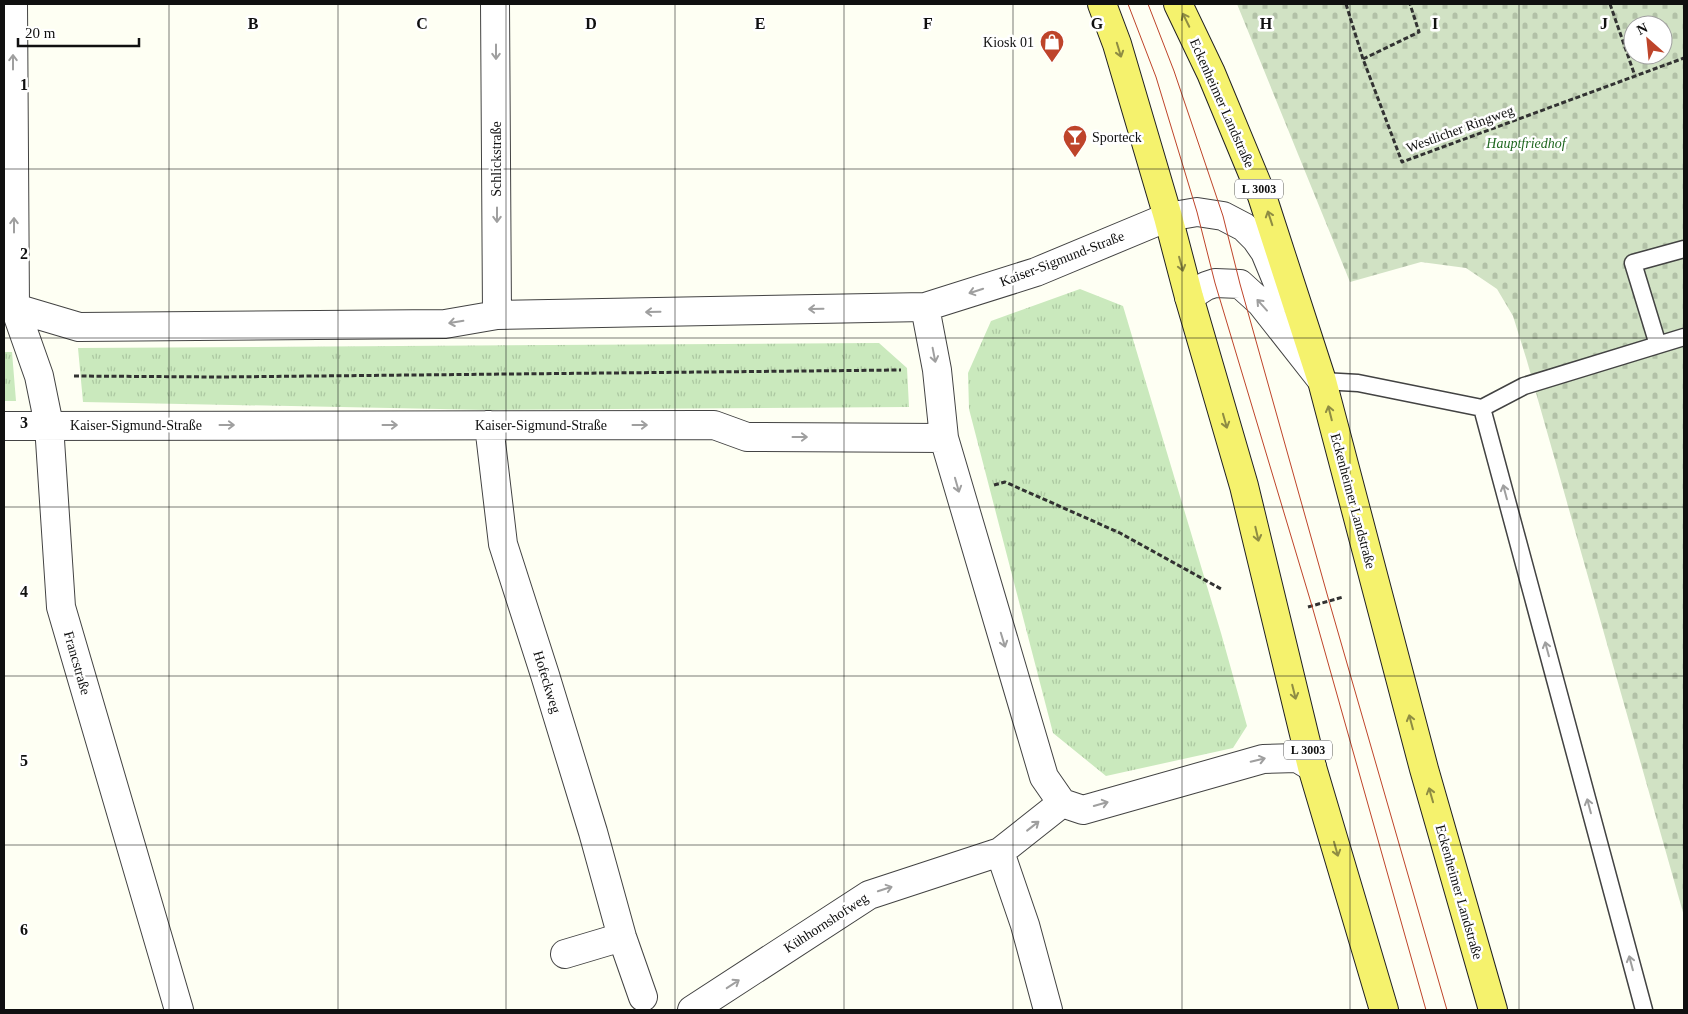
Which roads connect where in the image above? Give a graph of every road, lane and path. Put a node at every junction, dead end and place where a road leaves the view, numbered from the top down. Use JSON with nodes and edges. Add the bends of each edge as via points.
{"nodes":[{"id":1,"x":13,"y":4,"type":"edge"},
{"id":2,"x":495,"y":4,"type":"edge"},
{"id":3,"x":1102,"y":4,"type":"edge"},
{"id":4,"x":1178,"y":4,"type":"edge"},
{"id":5,"x":1346,"y":4,"type":"edge"},
{"id":6,"x":1410,"y":4,"type":"edge"},
{"id":7,"x":1610,"y":4,"type":"edge"},
{"id":8,"x":1684,"y":58,"type":"edge"},
{"id":9,"x":1363,"y":59,"type":"junction"},
{"id":10,"x":1635,"y":76,"type":"junction"},
{"id":11,"x":1168,"y":217,"type":"junction"},
{"id":12,"x":1684,"y":248,"type":"edge"},
{"id":13,"x":1189,"y":297,"type":"junction"},
{"id":14,"x":925,"y":307,"type":"junction"},
{"id":15,"x":10,"y":308,"type":"edge"},
{"id":16,"x":497,"y":315,"type":"junction"},
{"id":17,"x":1684,"y":337,"type":"edge"},
{"id":18,"x":1658,"y":345,"type":"junction"},
{"id":19,"x":1304,"y":356,"type":"junction"},
{"id":20,"x":937,"y":370,"type":"junction"},
{"id":21,"x":39,"y":376,"type":"junction"},
{"id":22,"x":1322,"y":381,"type":"junction"},
{"id":23,"x":1482,"y":408,"type":"junction"},
{"id":24,"x":49,"y":425,"type":"junction"},
{"id":25,"x":489,"y":425,"type":"junction"},
{"id":26,"x":4,"y":426,"type":"edge"},
{"id":27,"x":944,"y":438,"type":"junction"},
{"id":28,"x":959,"y":492,"type":"junction"},
{"id":29,"x":1341,"y":589,"type":"dead end"},
{"id":30,"x":1223,"y":590,"type":"dead end"},
{"id":31,"x":1280,"y":632,"type":"junction"},
{"id":32,"x":1312,"y":767,"type":"junction"},
{"id":33,"x":1062,"y":803,"type":"junction"},
{"id":34,"x":1000,"y":852,"type":"junction"},
{"id":35,"x":622,"y":937,"type":"junction"},
{"id":36,"x":564,"y":954,"type":"dead end"},
{"id":37,"x":643,"y":997,"type":"dead end"},
{"id":38,"x":179,"y":1010,"type":"edge"},
{"id":39,"x":692,"y":1010,"type":"edge"},
{"id":40,"x":1048,"y":1010,"type":"edge"},
{"id":41,"x":1384,"y":1010,"type":"edge"},
{"id":42,"x":1493,"y":1010,"type":"edge"},
{"id":43,"x":1644,"y":1010,"type":"edge"}],
"edges":[{"from":15,"to":1,"type":"street","name":"Francstraße","one_way":true},
{"from":2,"to":16,"type":"street","name":"Schlickstraße","one_way":true},
{"from":3,"to":11,"type":"main road","number":"L 3003","one_way":true},
{"from":22,"to":4,"type":"main road","name":"Eckenheimer Landstraße","number":"L 3003","one_way":true,"via":[[1262,196],[1211,73]]},
{"from":5,"to":9,"type":"path","name":"Westlicher Ringweg"},
{"from":6,"to":9,"type":"path","via":[[1419,32]]},
{"from":7,"to":10,"type":"path"},
{"from":8,"to":10,"type":"path","name":"Westlicher Ringweg"},
{"from":9,"to":10,"type":"path","name":"Westlicher Ringweg","via":[[1402,162]]},
{"from":11,"to":13,"type":"main road","number":"L 3003","one_way":true},
{"from":11,"to":14,"type":"street","name":"Kaiser-Sigmund-Straße","one_way":true,"via":[[1036,272]]},
{"from":11,"to":19,"type":"street","name":"Kaiser-Sigmund-Straße","via":[[1197,212],[1223,216],[1244,227],[1256,239],[1282,292]]},
{"from":12,"to":18,"type":"lane","via":[[1633,263]]},
{"from":19,"to":13,"type":"street","one_way":true,"via":[[1261,303],[1240,284],[1214,283]]},
{"from":13,"to":31,"type":"main road","number":"L 3003","one_way":true,"via":[[1251,511]]},
{"from":14,"to":16,"type":"street","name":"Kaiser-Sigmund-Straße","one_way":true},
{"from":14,"to":20,"type":"street","one_way":true},
{"from":16,"to":15,"type":"street","name":"Kaiser-Sigmund-Straße","one_way":true,"via":[[445,324],[79,327]]},
{"from":15,"to":21,"type":"street","name":"Francstraße"},
{"from":17,"to":18,"type":"lane"},
{"from":18,"to":23,"type":"lane","via":[[1524,386]]},
{"from":19,"to":22,"type":"street"},
{"from":20,"to":21,"type":"path"},
{"from":20,"to":27,"type":"street"},
{"from":21,"to":24,"type":"street","name":"Francstraße"},
{"from":22,"to":23,"type":"lane","via":[[1358,383]]},
{"from":42,"to":22,"type":"main road","name":"Eckenheimer Landstraße","number":"L 3003","one_way":true,"via":[[1424,769]]},
{"from":43,"to":23,"type":"lane","one_way":true},
{"from":24,"to":25,"type":"street","name":"Kaiser-Sigmund-Straße","one_way":true},
{"from":24,"to":26,"type":"street","name":"Kaiser-Sigmund-Straße"},
{"from":24,"to":38,"type":"street","name":"Francstraße","via":[[61,607]]},
{"from":25,"to":27,"type":"street","name":"Kaiser-Sigmund-Straße","one_way":true,"via":[[714,425],[747,437]]},
{"from":25,"to":35,"type":"street","name":"Hofeckweg","via":[[502,544],[548,684]]},
{"from":27,"to":28,"type":"street","one_way":true},
{"from":28,"to":30,"type":"path","via":[[1005,482],[1120,533]]},
{"from":28,"to":33,"type":"street","one_way":true,"via":[[1044,777]]},
{"from":29,"to":31,"type":"path","via":[[1344,596],[1292,612],[1297,628]]},
{"from":31,"to":32,"type":"main road","number":"L 3003","one_way":true},
{"from":33,"to":32,"type":"street","one_way":true,"via":[[1083,810],[1263,758],[1297,758]]},
{"from":32,"to":41,"type":"main road","number":"L 3003","one_way":true},
{"from":34,"to":33,"type":"street","name":"Kühhornshofweg","one_way":true},
{"from":39,"to":34,"type":"street","name":"Kühhornshofweg","one_way":true,"via":[[869,895]]},
{"from":34,"to":40,"type":"street","via":[[1025,925]]},
{"from":35,"to":36,"type":"street"},
{"from":35,"to":37,"type":"street","name":"Hofeckweg"}]}
